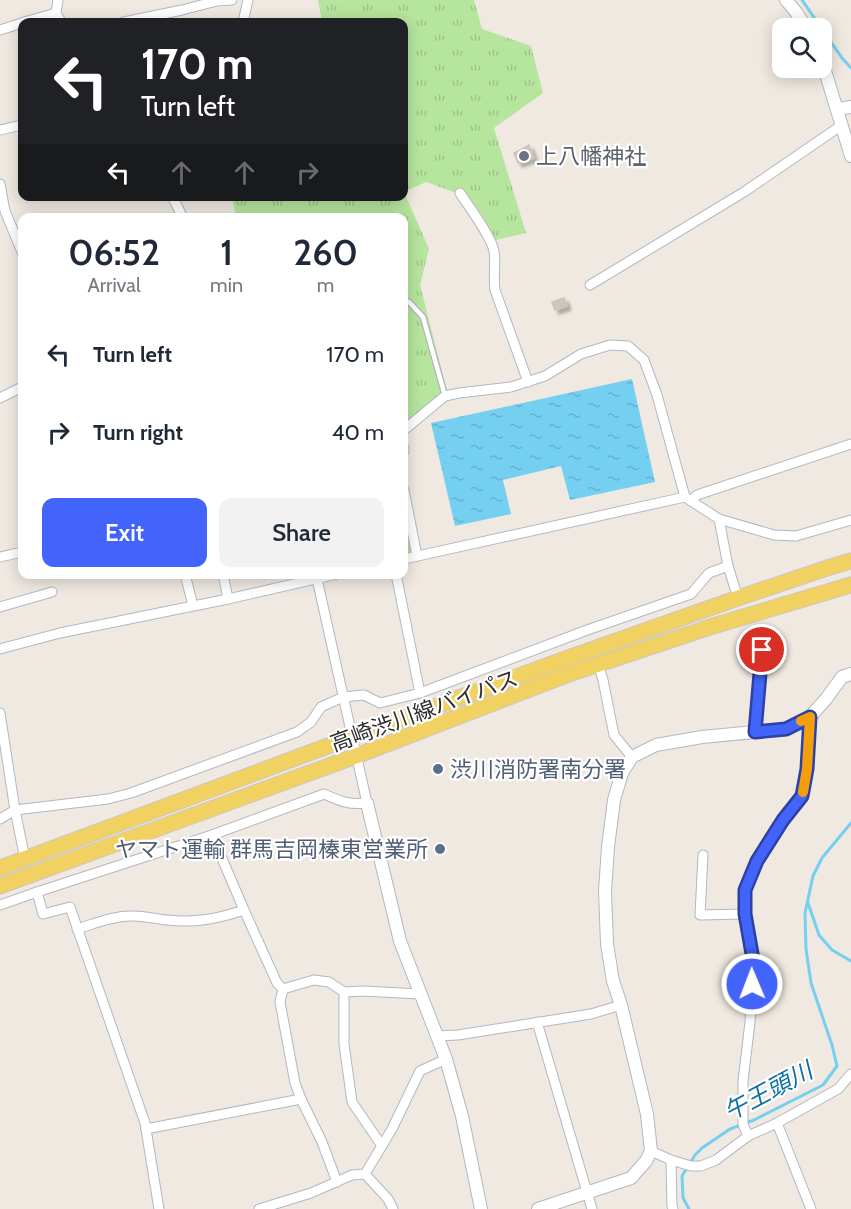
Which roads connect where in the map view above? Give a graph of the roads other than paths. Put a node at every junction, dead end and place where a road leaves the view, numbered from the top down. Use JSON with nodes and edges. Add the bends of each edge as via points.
{"nodes":[{"id":1,"x":58,"y":0,"type":"edge"},
{"id":2,"x":232,"y":0,"type":"edge"},
{"id":3,"x":248,"y":0,"type":"edge"},
{"id":4,"x":786,"y":0,"type":"edge"},
{"id":5,"x":58,"y":18,"type":"edge"},
{"id":6,"x":143,"y":18,"type":"edge"},
{"id":7,"x":244,"y":18,"type":"edge"},
{"id":8,"x":800,"y":18,"type":"edge"},
{"id":9,"x":18,"y":25,"type":"edge"},
{"id":10,"x":0,"y":30,"type":"edge"},
{"id":11,"x":828,"y":78,"type":"edge"},
{"id":12,"x":851,"y":107,"type":"edge"},
{"id":13,"x":838,"y":109,"type":"junction"},
{"id":14,"x":842,"y":124,"type":"junction"},
{"id":15,"x":18,"y":126,"type":"edge"},
{"id":16,"x":0,"y":130,"type":"edge"},
{"id":17,"x":851,"y":156,"type":"edge"},
{"id":18,"x":0,"y":184,"type":"edge"},
{"id":19,"x":460,"y":193,"type":"dead end"},
{"id":20,"x":18,"y":242,"type":"edge"},
{"id":21,"x":590,"y":285,"type":"dead end"},
{"id":22,"x":409,"y":302,"type":"dead end"},
{"id":23,"x":528,"y":382,"type":"junction"},
{"id":24,"x":18,"y":389,"type":"edge"},
{"id":25,"x":445,"y":396,"type":"junction"},
{"id":26,"x":0,"y":398,"type":"edge"},
{"id":27,"x":408,"y":427,"type":"edge"},
{"id":28,"x":851,"y":444,"type":"edge"},
{"id":29,"x":688,"y":499,"type":"junction"},
{"id":30,"x":408,"y":510,"type":"edge"},
{"id":31,"x":719,"y":519,"type":"junction"},
{"id":32,"x":851,"y":520,"type":"edge"},
{"id":33,"x":18,"y":553,"type":"edge"},
{"id":34,"x":417,"y":556,"type":"junction"},
{"id":35,"x":0,"y":557,"type":"edge"},
{"id":36,"x":408,"y":558,"type":"edge"},
{"id":37,"x":851,"y":561,"type":"edge"},
{"id":38,"x":728,"y":566,"type":"junction"},
{"id":39,"x":186,"y":579,"type":"edge"},
{"id":40,"x":224,"y":579,"type":"edge"},
{"id":41,"x":317,"y":579,"type":"joint"},
{"id":42,"x":397,"y":579,"type":"edge"},
{"id":43,"x":851,"y":585,"type":"edge"},
{"id":44,"x":52,"y":592,"type":"dead end"},
{"id":45,"x":738,"y":598,"type":"junction"},
{"id":46,"x":228,"y":599,"type":"junction"},
{"id":47,"x":193,"y":606,"type":"junction"},
{"id":48,"x":0,"y":607,"type":"edge"},
{"id":49,"x":0,"y":650,"type":"edge"},
{"id":50,"x":762,"y":650,"type":"dead end"},
{"id":51,"x":598,"y":664,"type":"junction"},
{"id":52,"x":851,"y":674,"type":"edge"},
{"id":53,"x":420,"y":693,"type":"junction"},
{"id":54,"x":344,"y":697,"type":"junction"},
{"id":55,"x":0,"y":713,"type":"edge"},
{"id":56,"x":810,"y":717,"type":"junction"},
{"id":57,"x":755,"y":732,"type":"junction"},
{"id":58,"x":352,"y":737,"type":"junction"},
{"id":59,"x":356,"y":756,"type":"junction"},
{"id":60,"x":632,"y":757,"type":"junction"},
{"id":61,"x":366,"y":803,"type":"junction"},
{"id":62,"x":15,"y":810,"type":"junction"},
{"id":63,"x":0,"y":819,"type":"edge"},
{"id":64,"x":212,"y":835,"type":"junction"},
{"id":65,"x":703,"y":855,"type":"dead end"},
{"id":66,"x":26,"y":859,"type":"junction"},
{"id":67,"x":0,"y":868,"type":"edge"},
{"id":68,"x":0,"y":886,"type":"edge"},
{"id":69,"x":37,"y":892,"type":"junction"},
{"id":70,"x":0,"y":905,"type":"edge"},
{"id":71,"x":244,"y":910,"type":"junction"},
{"id":72,"x":745,"y":914,"type":"junction"},
{"id":73,"x":76,"y":929,"type":"junction"},
{"id":74,"x":283,"y":989,"type":"junction"},
{"id":75,"x":344,"y":992,"type":"junction"},
{"id":76,"x":420,"y":994,"type":"junction"},
{"id":77,"x":621,"y":1005,"type":"junction"},
{"id":78,"x":537,"y":1022,"type":"junction"},
{"id":79,"x":437,"y":1036,"type":"junction"},
{"id":80,"x":446,"y":1059,"type":"junction"},
{"id":81,"x":851,"y":1074,"type":"edge"},
{"id":82,"x":301,"y":1099,"type":"junction"},
{"id":83,"x":777,"y":1123,"type":"junction"},
{"id":84,"x":146,"y":1129,"type":"junction"},
{"id":85,"x":748,"y":1136,"type":"junction"},
{"id":86,"x":382,"y":1146,"type":"junction"},
{"id":87,"x":651,"y":1151,"type":"junction"},
{"id":88,"x":671,"y":1160,"type":"junction"},
{"id":89,"x":365,"y":1174,"type":"junction"},
{"id":90,"x":337,"y":1182,"type":"junction"},
{"id":91,"x":588,"y":1193,"type":"junction"},
{"id":92,"x":159,"y":1209,"type":"edge"},
{"id":93,"x":259,"y":1209,"type":"edge"},
{"id":94,"x":393,"y":1209,"type":"edge"},
{"id":95,"x":481,"y":1209,"type":"edge"},
{"id":96,"x":538,"y":1209,"type":"edge"},
{"id":97,"x":592,"y":1209,"type":"edge"},
{"id":98,"x":674,"y":1209,"type":"edge"},
{"id":99,"x":811,"y":1209,"type":"edge"}],
"edges":[{"from":1,"to":5,"type":"street"},
{"from":2,"to":6,"type":"street"},
{"from":3,"to":7,"type":"street"},
{"from":4,"to":8,"type":"street"},
{"from":9,"to":10,"type":"street"},
{"from":11,"to":13,"type":"street"},
{"from":12,"to":13,"type":"street"},
{"from":13,"to":14,"type":"street"},
{"from":14,"to":17,"type":"street"},
{"from":14,"to":21,"type":"street","via":[[744,192]]},
{"from":15,"to":16,"type":"street"},
{"from":18,"to":20,"type":"street","via":[[5,211]]},
{"from":19,"to":23,"type":"street","via":[[494,251],[495,290]]},
{"from":22,"to":25,"type":"lane","via":[[423,317]]},
{"from":23,"to":25,"type":"street"},
{"from":23,"to":29,"type":"street","via":[[581,354],[610,345],[628,346],[644,360]]},
{"from":24,"to":26,"type":"street"},
{"from":25,"to":27,"type":"street"},
{"from":28,"to":29,"type":"street"},
{"from":29,"to":31,"type":"street"},
{"from":29,"to":34,"type":"street"},
{"from":30,"to":34,"type":"street"},
{"from":31,"to":32,"type":"street","via":[[774,535],[796,536]]},
{"from":31,"to":38,"type":"street"},
{"from":33,"to":35,"type":"street"},
{"from":34,"to":36,"type":"street"},
{"from":37,"to":45,"type":"main road","name":"高崎渋川線バイパス"},
{"from":38,"to":45,"type":"street"},
{"from":38,"to":53,"type":"street","via":[[710,573],[691,594]]},
{"from":39,"to":47,"type":"street"},
{"from":40,"to":46,"type":"street"},
{"from":41,"to":46,"type":"street"},
{"from":41,"to":54,"type":"street"},
{"from":42,"to":53,"type":"street"},
{"from":43,"to":51,"type":"main road","name":"高崎渋川線バイパス"},
{"from":44,"to":48,"type":"street"},
{"from":45,"to":58,"type":"main road","name":"高崎渋川線バイパス"},
{"from":46,"to":47,"type":"street"},
{"from":47,"to":49,"type":"street","via":[[60,633]]},
{"from":50,"to":57,"type":"street"},
{"from":51,"to":59,"type":"main road","name":"高崎渋川線バイパス"},
{"from":51,"to":60,"type":"street","via":[[614,735]]},
{"from":52,"to":56,"type":"street","via":[[842,677]]},
{"from":53,"to":54,"type":"street","via":[[380,703],[363,695]]},
{"from":54,"to":58,"type":"street"},
{"from":54,"to":62,"type":"street","via":[[321,707],[311,722],[297,732],[132,793]]},
{"from":55,"to":62,"type":"street"},
{"from":56,"to":57,"type":"street","via":[[786,729]]},
{"from":56,"to":72,"type":"street","via":[[802,796],[757,861],[745,890]]},
{"from":57,"to":60,"type":"street","via":[[656,745]]},
{"from":58,"to":59,"type":"street"},
{"from":58,"to":66,"type":"main road","name":"高崎渋川線バイパス"},
{"from":59,"to":61,"type":"street"},
{"from":59,"to":68,"type":"main road","name":"高崎渋川線バイパス"},
{"from":60,"to":77,"type":"street","via":[[622,773],[614,800],[605,891],[607,944]]},
{"from":61,"to":64,"type":"street","via":[[343,802],[324,794]]},
{"from":61,"to":76,"type":"street","via":[[400,941]]},
{"from":62,"to":63,"type":"street"},
{"from":62,"to":66,"type":"street"},
{"from":64,"to":69,"type":"street"},
{"from":64,"to":71,"type":"street"},
{"from":65,"to":72,"type":"street","via":[[700,915]]},
{"from":66,"to":67,"type":"main road","name":"高崎渋川線バイパス"},
{"from":69,"to":70,"type":"street"},
{"from":69,"to":73,"type":"street","via":[[43,914],[70,907]]},
{"from":71,"to":73,"type":"street","via":[[203,921],[133,915]]},
{"from":71,"to":74,"type":"street"},
{"from":72,"to":85,"type":"street","via":[[754,965],[743,1081],[743,1124]]},
{"from":73,"to":84,"type":"street"},
{"from":74,"to":75,"type":"street","via":[[314,980],[329,982]]},
{"from":74,"to":82,"type":"street","via":[[280,1002]]},
{"from":75,"to":76,"type":"street"},
{"from":75,"to":86,"type":"street","via":[[344,1044],[352,1102]]},
{"from":76,"to":79,"type":"street"},
{"from":77,"to":78,"type":"street"},
{"from":77,"to":87,"type":"street","via":[[647,1114]]},
{"from":78,"to":79,"type":"street"},
{"from":78,"to":91,"type":"street"},
{"from":79,"to":80,"type":"street"},
{"from":80,"to":86,"type":"street","via":[[420,1071]]},
{"from":80,"to":95,"type":"street"},
{"from":81,"to":83,"type":"street","via":[[838,1089]]},
{"from":82,"to":84,"type":"street"},
{"from":82,"to":90,"type":"street"},
{"from":83,"to":85,"type":"street"},
{"from":83,"to":99,"type":"street"},
{"from":84,"to":92,"type":"street"},
{"from":85,"to":88,"type":"street","via":[[716,1160],[700,1166]]},
{"from":86,"to":89,"type":"street"},
{"from":87,"to":88,"type":"street"},
{"from":87,"to":91,"type":"street","via":[[631,1178]]},
{"from":88,"to":98,"type":"street"},
{"from":89,"to":90,"type":"street"},
{"from":89,"to":94,"type":"street"},
{"from":90,"to":93,"type":"street"},
{"from":91,"to":96,"type":"street"},
{"from":91,"to":97,"type":"street"}]}
